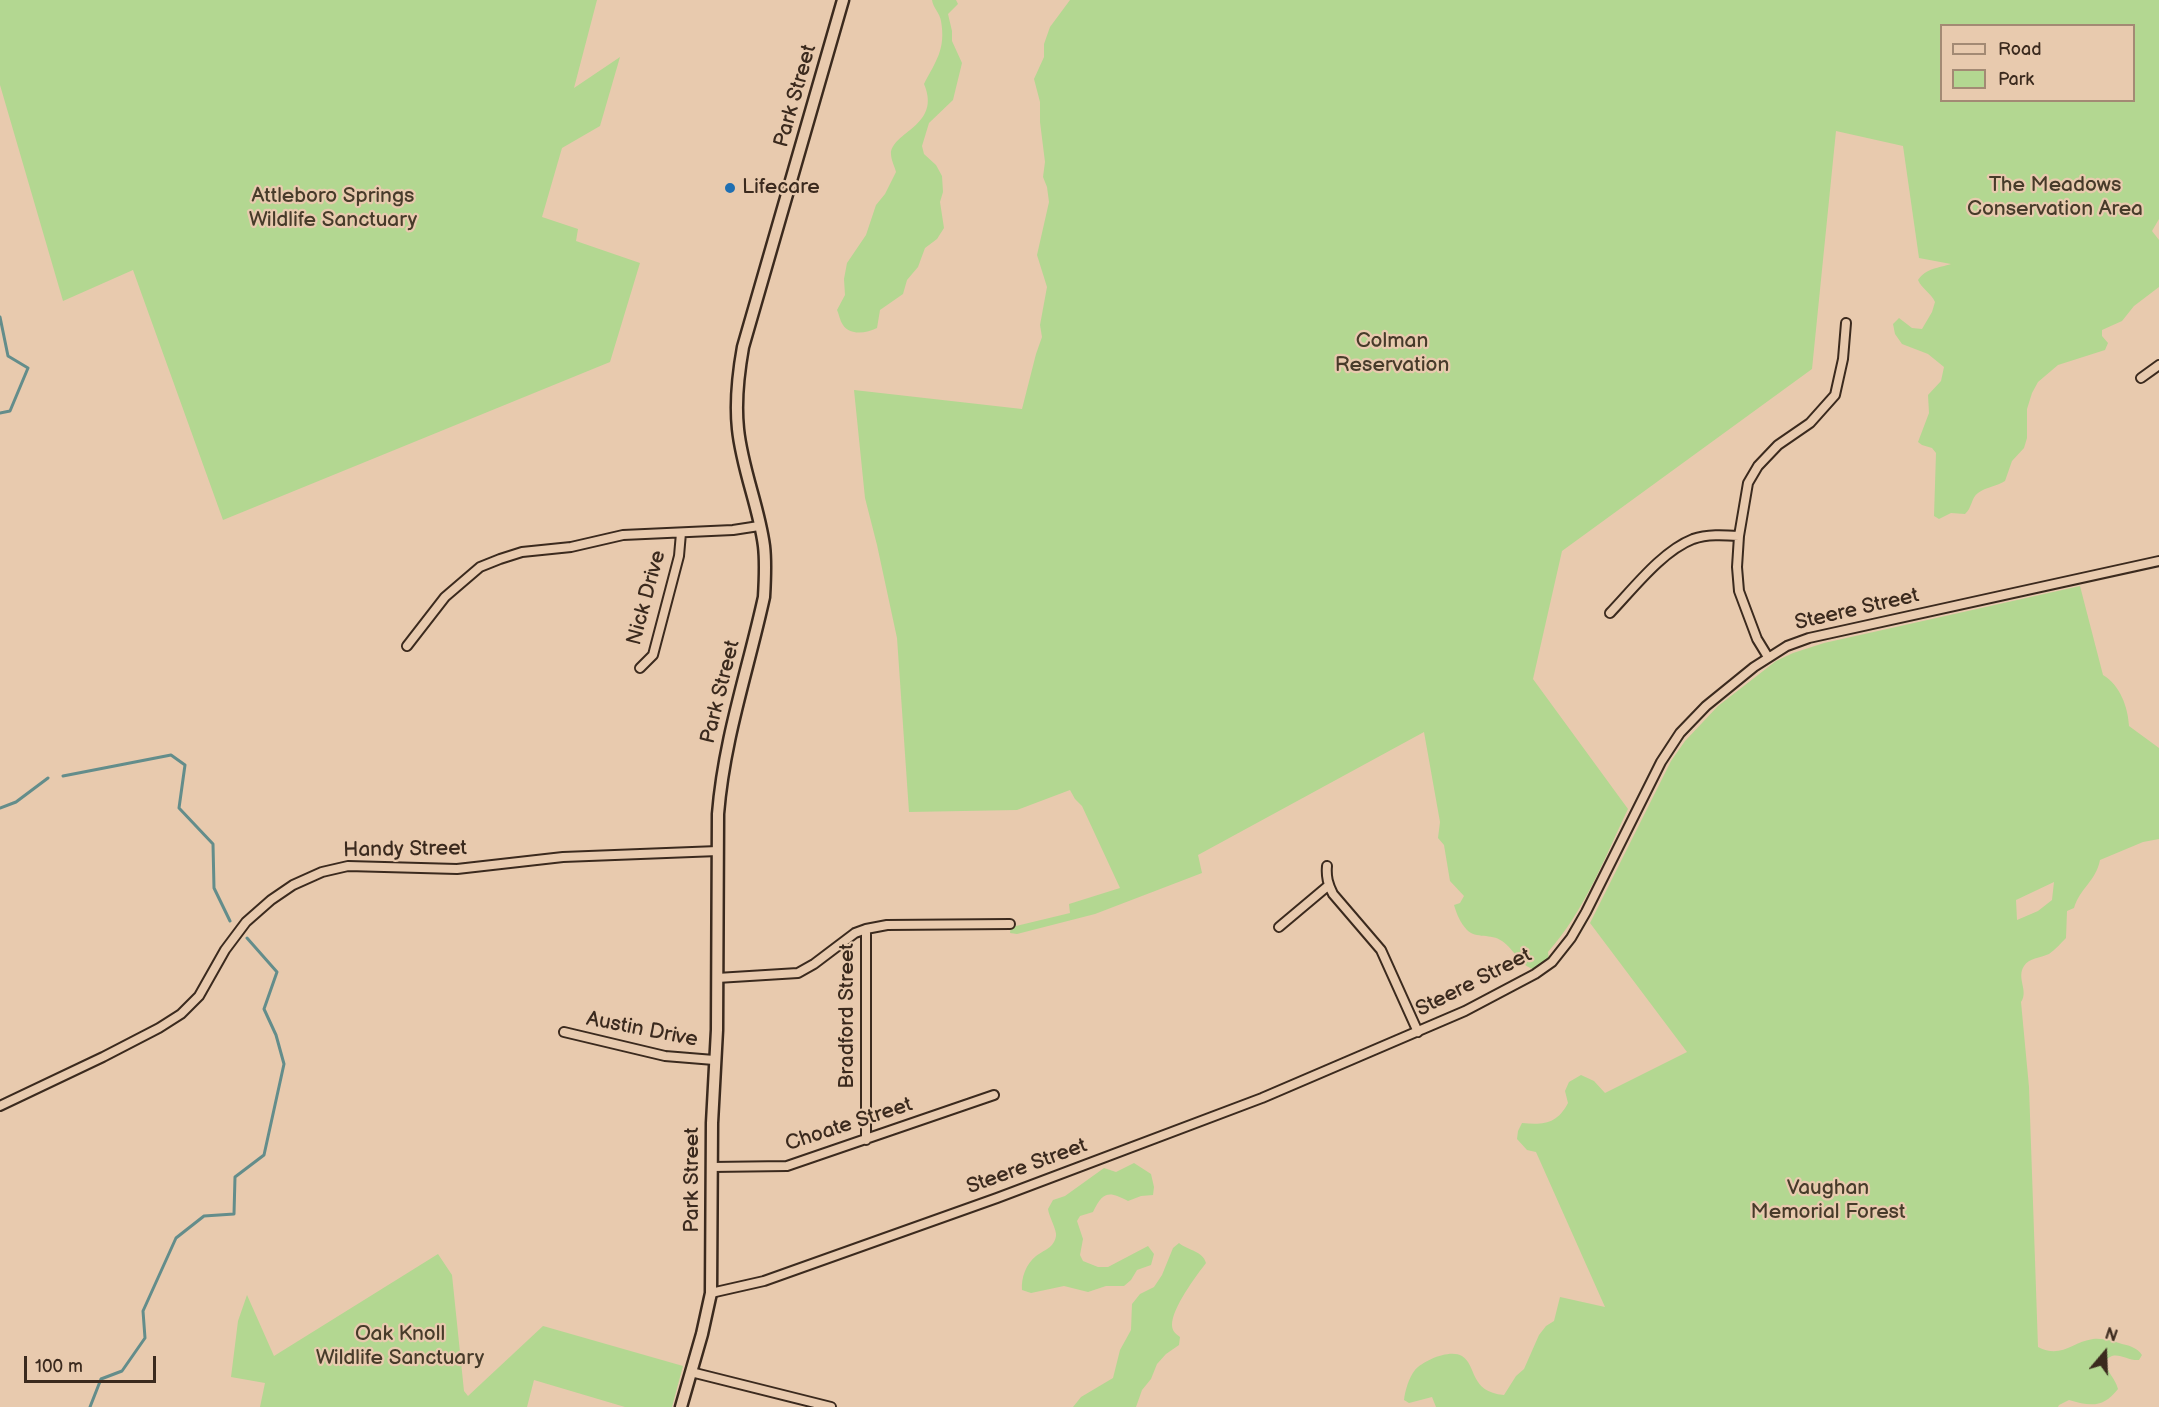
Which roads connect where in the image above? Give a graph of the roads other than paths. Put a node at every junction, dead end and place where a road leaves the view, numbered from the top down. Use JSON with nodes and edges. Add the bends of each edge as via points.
{"nodes":[{"id":1,"x":843,"y":0,"type":"edge"},
{"id":2,"x":1846,"y":322,"type":"dead end"},
{"id":3,"x":2159,"y":365,"type":"edge"},
{"id":4,"x":2141,"y":378,"type":"dead end"},
{"id":5,"x":759,"y":526,"type":"junction"},
{"id":6,"x":681,"y":533,"type":"junction"},
{"id":7,"x":1739,"y":536,"type":"junction"},
{"id":8,"x":2159,"y":561,"type":"edge"},
{"id":9,"x":1610,"y":613,"type":"dead end"},
{"id":10,"x":407,"y":646,"type":"dead end"},
{"id":11,"x":1768,"y":657,"type":"junction"},
{"id":12,"x":640,"y":668,"type":"dead end"},
{"id":13,"x":718,"y":851,"type":"junction"},
{"id":14,"x":1327,"y":866,"type":"dead end"},
{"id":15,"x":1329,"y":885,"type":"junction"},
{"id":16,"x":1010,"y":924,"type":"dead end"},
{"id":17,"x":1279,"y":927,"type":"dead end"},
{"id":18,"x":866,"y":928,"type":"junction"},
{"id":19,"x":717,"y":978,"type":"junction"},
{"id":20,"x":564,"y":1032,"type":"dead end"},
{"id":21,"x":1418,"y":1032,"type":"junction"},
{"id":22,"x":714,"y":1060,"type":"junction"},
{"id":23,"x":994,"y":1095,"type":"dead end"},
{"id":24,"x":0,"y":1106,"type":"edge"},
{"id":25,"x":866,"y":1140,"type":"junction"},
{"id":26,"x":712,"y":1167,"type":"junction"},
{"id":27,"x":711,"y":1293,"type":"junction"},
{"id":28,"x":691,"y":1372,"type":"junction"},
{"id":29,"x":681,"y":1407,"type":"edge"},
{"id":30,"x":831,"y":1407,"type":"edge"}],
"edges":[{"from":1,"to":5,"type":"main road","name":"Park Street","via":[[737,378],[738,431]]},
{"from":2,"to":7,"type":"street","via":[[1835,395],[1810,423],[1778,445],[1758,466],[1748,483]]},
{"from":3,"to":4,"type":"street"},
{"from":5,"to":6,"type":"street"},
{"from":5,"to":13,"type":"main road","name":"Park Street","via":[[764,544],[764,597],[725,752]]},
{"from":6,"to":10,"type":"street","via":[[624,535],[571,547],[522,552],[480,567],[445,597]]},
{"from":6,"to":12,"type":"street","name":"Nick Drive","via":[[679,556],[653,656]]},
{"from":7,"to":9,"type":"street","via":[[1695,538],[1677,547]]},
{"from":7,"to":11,"type":"street","via":[[1739,591]]},
{"from":8,"to":11,"type":"street","name":"Steere Street","via":[[1809,638]]},
{"from":11,"to":21,"type":"street","name":"Steere Street","via":[[1706,706],[1680,733],[1656,771],[1586,912],[1552,962],[1507,990]]},
{"from":13,"to":19,"type":"main road","name":"Park Street"},
{"from":13,"to":24,"type":"street","name":"Handy Street","via":[[563,857],[457,868],[348,866],[322,872],[293,885],[246,922],[199,996],[181,1014]]},
{"from":14,"to":15,"type":"street"},
{"from":15,"to":17,"type":"street"},
{"from":15,"to":21,"type":"street","via":[[1381,950]]},
{"from":16,"to":18,"type":"street"},
{"from":18,"to":19,"type":"street","via":[[798,973]]},
{"from":18,"to":25,"type":"street","name":"Bradford Street"},
{"from":19,"to":22,"type":"main road","name":"Park Street"},
{"from":20,"to":22,"type":"street","name":"Austin Drive","via":[[665,1056]]},
{"from":21,"to":27,"type":"street","name":"Steere Street","via":[[1168,1134],[764,1281]]},
{"from":22,"to":26,"type":"main road","name":"Park Street"},
{"from":23,"to":25,"type":"street","name":"Choate Street"},
{"from":25,"to":26,"type":"street","name":"Choate Street","via":[[787,1166]]},
{"from":26,"to":27,"type":"main road","name":"Park Street"},
{"from":27,"to":28,"type":"main road","name":"Park Street"},
{"from":28,"to":29,"type":"main road","name":"Park Street"},
{"from":28,"to":30,"type":"street"}]}
